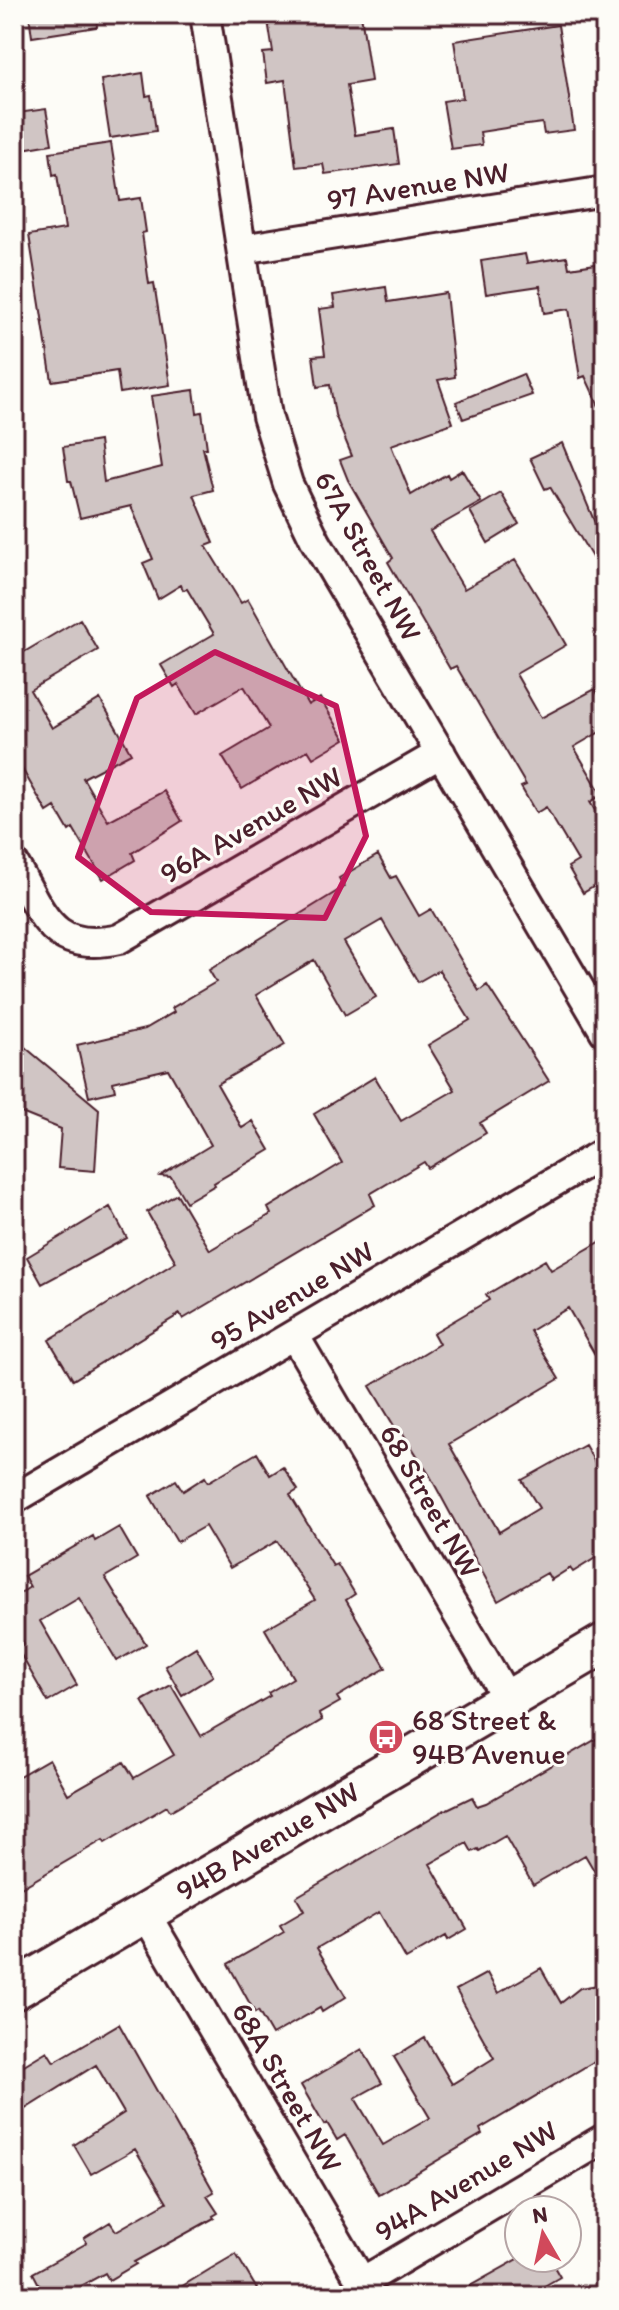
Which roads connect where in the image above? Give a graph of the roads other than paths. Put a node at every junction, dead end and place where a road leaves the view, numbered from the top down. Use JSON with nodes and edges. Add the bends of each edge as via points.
{"nodes":[{"id":1,"x":205,"y":14,"type":"edge"},
{"id":2,"x":605,"y":191,"type":"edge"},
{"id":3,"x":242,"y":249,"type":"junction"},
{"id":4,"x":441,"y":753,"type":"junction"},
{"id":5,"x":14,"y":864,"type":"edge"},
{"id":6,"x":605,"y":1032,"type":"edge"},
{"id":7,"x":605,"y":1152,"type":"edge"},
{"id":8,"x":294,"y":1335,"type":"junction"},
{"id":9,"x":14,"y":1499,"type":"edge"},
{"id":10,"x":605,"y":1643,"type":"edge"},
{"id":11,"x":508,"y":1700,"type":"junction"},
{"id":12,"x":145,"y":1913,"type":"junction"},
{"id":13,"x":14,"y":1990,"type":"edge"},
{"id":14,"x":605,"y":2138,"type":"edge"},
{"id":15,"x":366,"y":2289,"type":"edge"}],
"edges":[{"from":1,"to":3,"type":"street","name":"67A Street NW"},
{"from":2,"to":3,"type":"street","name":"97 Avenue NW"},
{"from":3,"to":4,"type":"street","name":"67A Street NW","via":[[267,416],[288,484],[316,542]]},
{"from":4,"to":5,"type":"street","name":"96A Avenue NW","via":[[130,935],[104,943],[60,935]]},
{"from":4,"to":6,"type":"street","name":"67A Street NW"},
{"from":7,"to":8,"type":"street","name":"95 Avenue NW"},
{"from":8,"to":9,"type":"street","name":"95 Avenue NW"},
{"from":8,"to":11,"type":"street","name":"68 Street NW"},
{"from":10,"to":11,"type":"street","name":"94B Avenue NW"},
{"from":11,"to":12,"type":"street","name":"94B Avenue NW"},
{"from":12,"to":13,"type":"street","name":"94B Avenue NW"},
{"from":12,"to":15,"type":"street","name":"68A Street NW"},
{"from":14,"to":15,"type":"street","name":"94A Avenue NW"}]}
